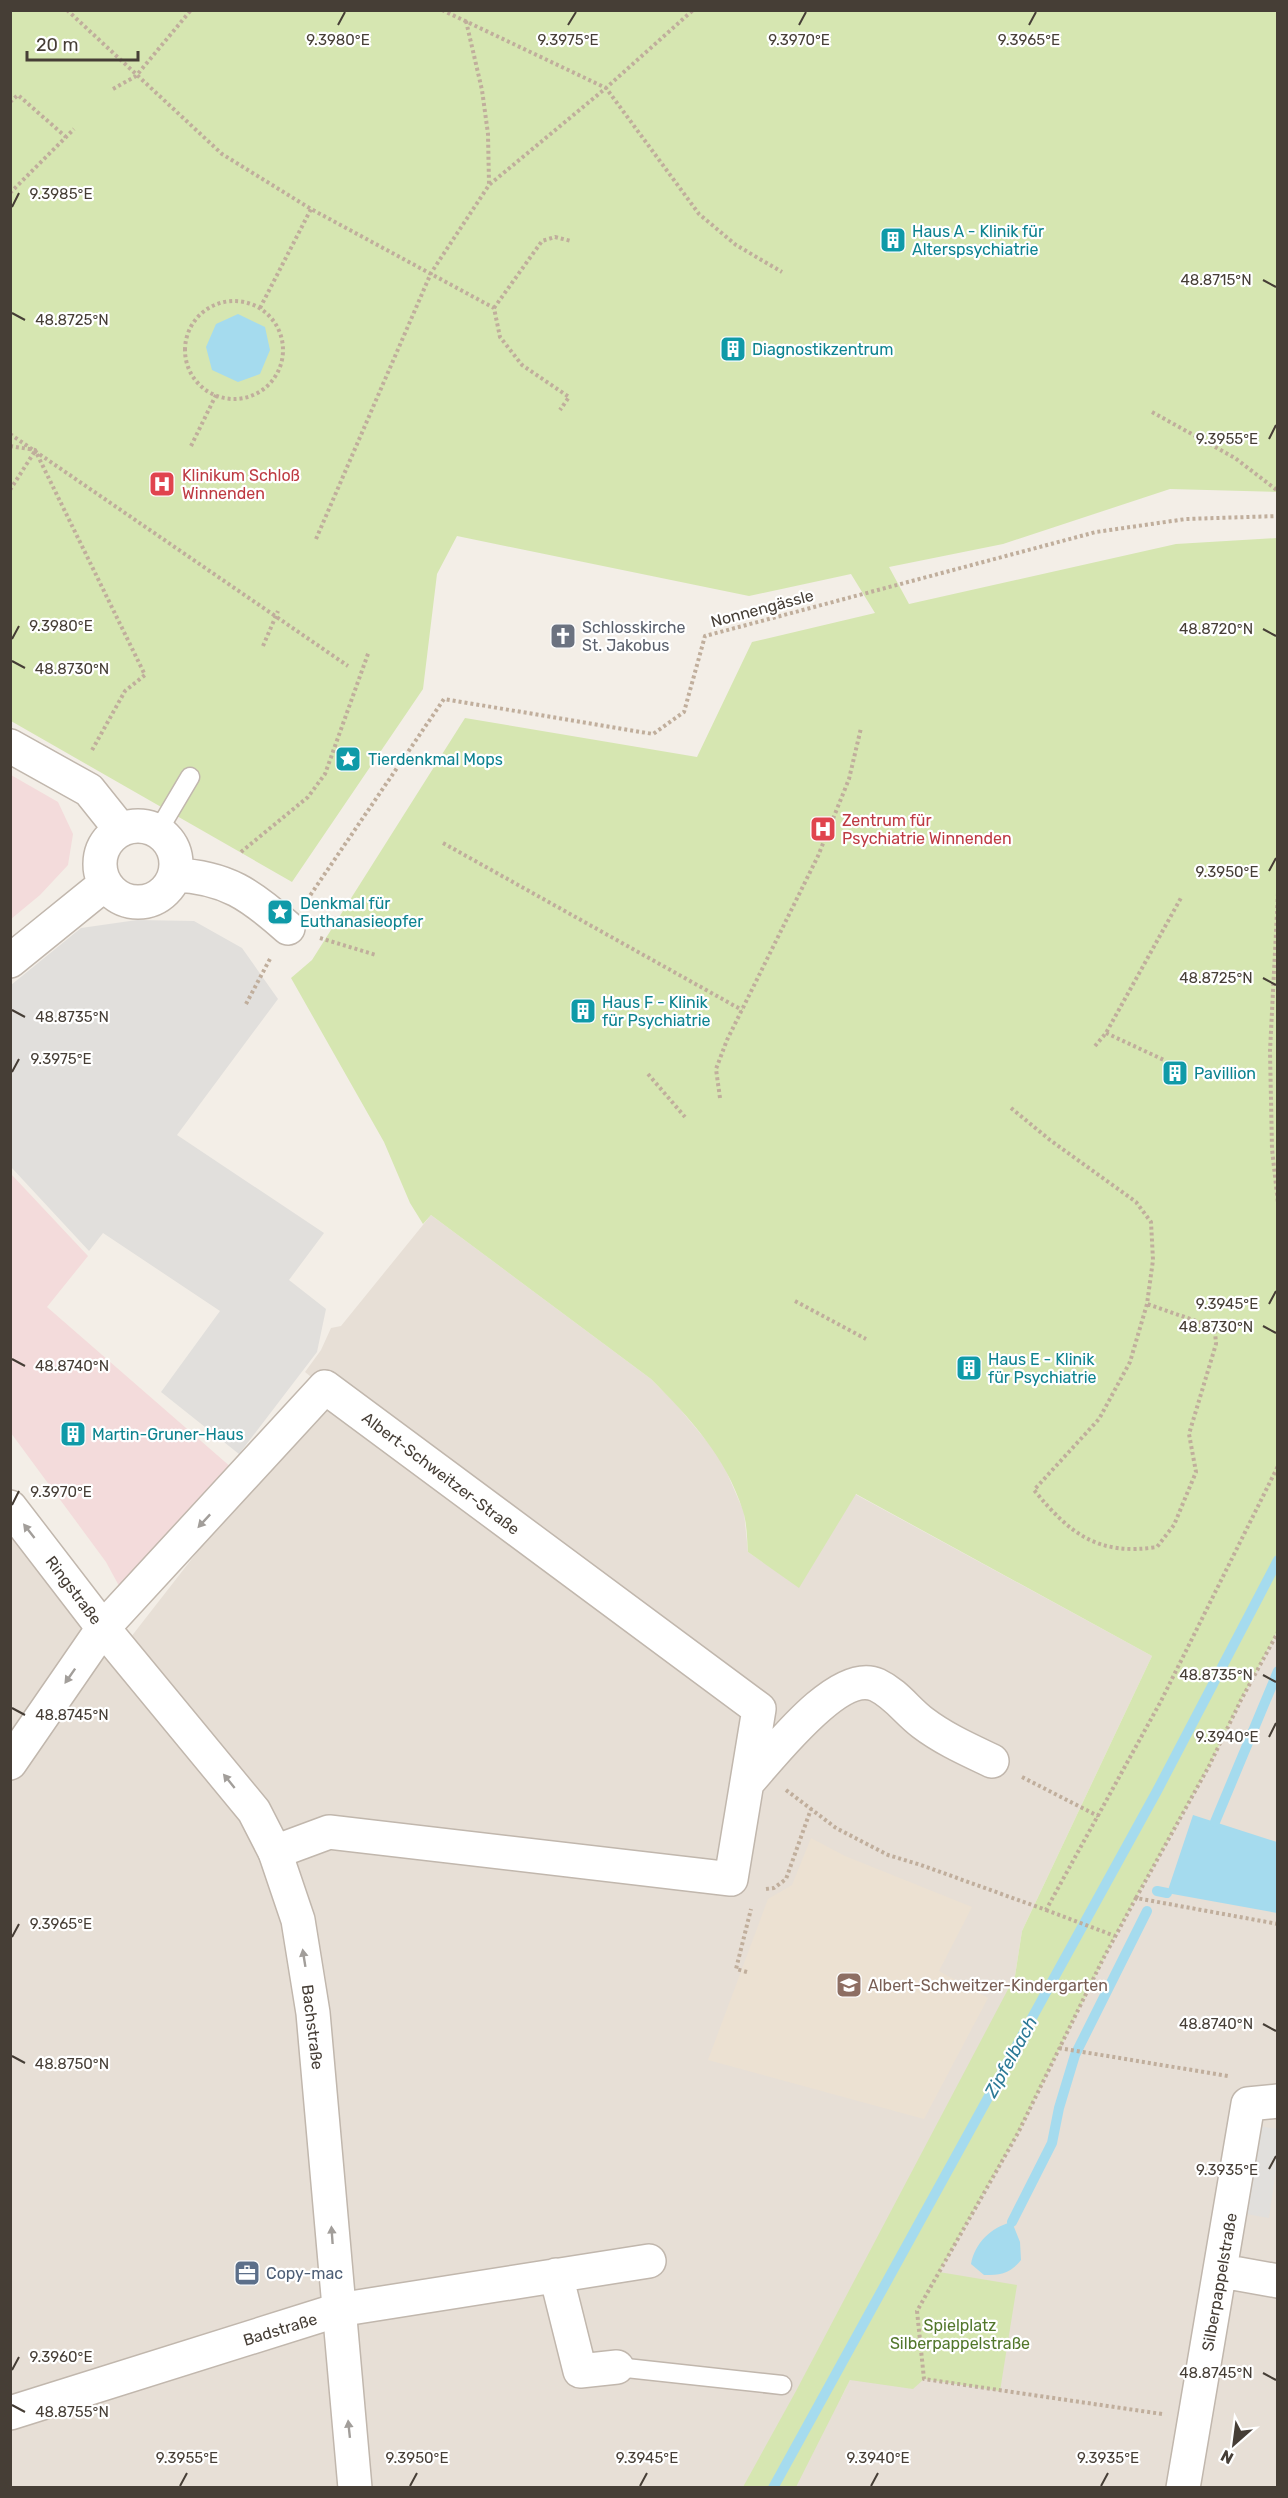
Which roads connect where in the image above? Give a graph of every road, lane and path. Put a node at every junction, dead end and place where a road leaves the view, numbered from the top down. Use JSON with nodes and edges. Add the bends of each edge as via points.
{"nodes":[{"id":1,"x":67,"y":10,"type":"edge"},
{"id":2,"x":191,"y":10,"type":"edge"},
{"id":3,"x":442,"y":10,"type":"edge"},
{"id":4,"x":693,"y":10,"type":"edge"},
{"id":5,"x":448,"y":12,"type":"edge"},
{"id":6,"x":466,"y":21,"type":"junction"},
{"id":7,"x":136,"y":76,"type":"junction"},
{"id":8,"x":606,"y":88,"type":"junction"},
{"id":9,"x":113,"y":89,"type":"dead end"},
{"id":10,"x":10,"y":102,"type":"edge"},
{"id":11,"x":74,"y":129,"type":"dead end"},
{"id":12,"x":66,"y":137,"type":"junction"},
{"id":13,"x":489,"y":185,"type":"junction"},
{"id":14,"x":10,"y":193,"type":"edge"},
{"id":15,"x":311,"y":209,"type":"junction"},
{"id":16,"x":571,"y":241,"type":"dead end"},
{"id":17,"x":782,"y":272,"type":"dead end"},
{"id":18,"x":431,"y":273,"type":"junction"},
{"id":19,"x":260,"y":308,"type":"junction"},
{"id":20,"x":494,"y":308,"type":"junction"},
{"id":21,"x":216,"y":395,"type":"junction"},
{"id":22,"x":560,"y":410,"type":"dead end"},
{"id":23,"x":1152,"y":412,"type":"dead end"},
{"id":24,"x":10,"y":434,"type":"edge"},
{"id":25,"x":10,"y":446,"type":"edge"},
{"id":26,"x":191,"y":446,"type":"dead end"},
{"id":27,"x":35,"y":450,"type":"junction"},
{"id":28,"x":10,"y":490,"type":"edge"},
{"id":29,"x":1278,"y":491,"type":"edge"},
{"id":30,"x":1278,"y":516,"type":"edge"},
{"id":31,"x":316,"y":539,"type":"dead end"},
{"id":32,"x":277,"y":613,"type":"junction"},
{"id":33,"x":263,"y":646,"type":"dead end"},
{"id":34,"x":369,"y":651,"type":"dead end"},
{"id":35,"x":348,"y":666,"type":"dead end"},
{"id":36,"x":861,"y":728,"type":"dead end"},
{"id":37,"x":10,"y":746,"type":"edge"},
{"id":38,"x":190,"y":777,"type":"dead end"},
{"id":39,"x":75,"y":781,"type":"junction"},
{"id":40,"x":121,"y":830,"type":"junction"},
{"id":41,"x":158,"y":831,"type":"junction"},
{"id":42,"x":442,"y":843,"type":"dead end"},
{"id":43,"x":175,"y":875,"type":"junction"},
{"id":44,"x":105,"y":884,"type":"junction"},
{"id":45,"x":222,"y":884,"type":"junction"},
{"id":46,"x":1278,"y":893,"type":"edge"},
{"id":47,"x":1182,"y":896,"type":"dead end"},
{"id":48,"x":288,"y":928,"type":"junction"},
{"id":49,"x":376,"y":956,"type":"dead end"},
{"id":50,"x":10,"y":961,"type":"edge"},
{"id":51,"x":246,"y":1004,"type":"dead end"},
{"id":52,"x":742,"y":1010,"type":"junction"},
{"id":53,"x":1106,"y":1033,"type":"junction"},
{"id":54,"x":1095,"y":1046,"type":"dead end"},
{"id":55,"x":1164,"y":1060,"type":"dead end"},
{"id":56,"x":648,"y":1074,"type":"dead end"},
{"id":57,"x":720,"y":1098,"type":"dead end"},
{"id":58,"x":1011,"y":1108,"type":"dead end"},
{"id":59,"x":685,"y":1117,"type":"dead end"},
{"id":60,"x":1278,"y":1203,"type":"edge"},
{"id":61,"x":795,"y":1301,"type":"dead end"},
{"id":62,"x":1147,"y":1304,"type":"junction"},
{"id":63,"x":866,"y":1339,"type":"dead end"},
{"id":64,"x":1278,"y":1466,"type":"edge"},
{"id":65,"x":10,"y":1507,"type":"edge"},
{"id":66,"x":103,"y":1628,"type":"junction"},
{"id":67,"x":1278,"y":1632,"type":"edge"},
{"id":68,"x":992,"y":1761,"type":"joint"},
{"id":69,"x":10,"y":1763,"type":"edge"},
{"id":70,"x":747,"y":1783,"type":"junction"},
{"id":71,"x":811,"y":1809,"type":"junction"},
{"id":72,"x":1098,"y":1816,"type":"junction"},
{"id":73,"x":275,"y":1852,"type":"junction"},
{"id":74,"x":742,"y":1885,"type":"junction"},
{"id":75,"x":1136,"y":1898,"type":"junction"},
{"id":76,"x":1046,"y":1910,"type":"junction"},
{"id":77,"x":1278,"y":1924,"type":"edge"},
{"id":78,"x":1115,"y":1936,"type":"junction"},
{"id":79,"x":747,"y":1972,"type":"dead end"},
{"id":80,"x":1059,"y":2048,"type":"junction"},
{"id":81,"x":1263,"y":2103,"type":"edge"},
{"id":82,"x":649,"y":2260,"type":"dead end"},
{"id":83,"x":1222,"y":2271,"type":"junction"},
{"id":84,"x":556,"y":2276,"type":"junction"},
{"id":85,"x":1278,"y":2281,"type":"edge"},
{"id":86,"x":338,"y":2310,"type":"junction"},
{"id":87,"x":616,"y":2367,"type":"joint"},
{"id":88,"x":782,"y":2385,"type":"dead end"},
{"id":89,"x":10,"y":2413,"type":"edge"},
{"id":90,"x":1195,"y":2419,"type":"junction"},
{"id":91,"x":355,"y":2487,"type":"edge"},
{"id":92,"x":1183,"y":2487,"type":"edge"}],
"edges":[{"from":1,"to":7,"type":"path"},
{"from":2,"to":7,"type":"path"},
{"from":3,"to":5,"type":"path"},
{"from":4,"to":8,"type":"path"},
{"from":5,"to":6,"type":"path"},
{"from":6,"to":8,"type":"path"},
{"from":6,"to":13,"type":"path","via":[[482,90]]},
{"from":7,"to":9,"type":"path"},
{"from":7,"to":15,"type":"path","via":[[222,154]]},
{"from":8,"to":13,"type":"path"},
{"from":8,"to":17,"type":"path","via":[[699,214],[736,245]]},
{"from":10,"to":12,"type":"path","via":[[18,95]]},
{"from":11,"to":12,"type":"path"},
{"from":12,"to":14,"type":"path"},
{"from":13,"to":18,"type":"path"},
{"from":15,"to":18,"type":"path"},
{"from":15,"to":19,"type":"path"},
{"from":16,"to":20,"type":"path","via":[[555,237],[542,241]]},
{"from":18,"to":20,"type":"path"},
{"from":18,"to":31,"type":"path"},
{"from":19,"to":21,"type":"path","via":[[280,332],[281,364],[274,378],[249,397]]},
{"from":19,"to":21,"type":"path","via":[[245,302],[213,305],[190,328],[185,343],[186,360],[203,388]]},
{"from":20,"to":22,"type":"path","via":[[501,337],[522,365],[569,397]]},
{"from":21,"to":26,"type":"path"},
{"from":23,"to":29,"type":"path","via":[[1234,458]]},
{"from":24,"to":27,"type":"path"},
{"from":25,"to":27,"type":"path"},
{"from":27,"to":28,"type":"path"},
{"from":27,"to":32,"type":"path"},
{"from":27,"to":39,"type":"path","via":[[145,675],[125,691]]},
{"from":30,"to":48,"type":"path","name":"Nonnengässle","via":[[1186,519],[1096,532],[705,636],[684,712],[653,734],[444,699]]},
{"from":32,"to":33,"type":"path"},
{"from":32,"to":35,"type":"path"},
{"from":34,"to":45,"type":"path","via":[[325,774],[308,797],[241,852]]},
{"from":36,"to":52,"type":"path","via":[[849,779],[818,856]]},
{"from":37,"to":39,"type":"street"},
{"from":38,"to":41,"type":"lane"},
{"from":39,"to":40,"type":"street","via":[[89,790]]},
{"from":40,"to":41,"type":"street","via":[[139,826]]},
{"from":40,"to":44,"type":"street","via":[[111,837],[100,859]]},
{"from":41,"to":43,"type":"street","via":[[174,850]]},
{"from":42,"to":52,"type":"path"},
{"from":43,"to":44,"type":"street","via":[[161,895],[149,901],[124,900]]},
{"from":43,"to":45,"type":"street","via":[[202,876]]},
{"from":44,"to":50,"type":"street"},
{"from":45,"to":48,"type":"street","via":[[261,904]]},
{"from":46,"to":60,"type":"path","via":[[1270,1051],[1272,1149]]},
{"from":47,"to":53,"type":"path"},
{"from":48,"to":49,"type":"path"},
{"from":48,"to":51,"type":"path"},
{"from":52,"to":57,"type":"path","via":[[716,1069]]},
{"from":53,"to":54,"type":"path"},
{"from":53,"to":55,"type":"path"},
{"from":56,"to":59,"type":"path"},
{"from":58,"to":62,"type":"path","via":[[1136,1202],[1150,1222],[1153,1260]]},
{"from":61,"to":63,"type":"path"},
{"from":62,"to":62,"type":"path","via":[[1130,1362],[1099,1419],[1034,1490],[1060,1521],[1100,1546],[1133,1551],[1157,1547],[1174,1525],[1189,1491],[1196,1472],[1189,1434],[1216,1344],[1215,1331],[1202,1323]]},
{"from":64,"to":72,"type":"path","via":[[1161,1701]]},
{"from":66,"to":65,"type":"street","name":"Ringstraße","one_way":true},
{"from":66,"to":69,"type":"street","name":"Ringstraße","one_way":true},
{"from":70,"to":66,"type":"street","name":"Albert-Schweitzer-Straße","one_way":true,"via":[[759,1709],[326,1388]]},
{"from":73,"to":66,"type":"street","name":"Bachstraße","one_way":true,"via":[[254,1811]]},
{"from":67,"to":75,"type":"path"},
{"from":68,"to":70,"type":"street","via":[[922,1723],[897,1698],[875,1684],[850,1684],[829,1696]]},
{"from":68,"to":72,"type":"path"},
{"from":70,"to":71,"type":"path","via":[[784,1789]]},
{"from":70,"to":74,"type":"street","name":"Albert-Schweitzer-Straße"},
{"from":71,"to":74,"type":"path","via":[[786,1879],[774,1888]]},
{"from":71,"to":76,"type":"path","via":[[836,1828],[888,1855]]},
{"from":72,"to":76,"type":"path"},
{"from":73,"to":74,"type":"street","via":[[329,1832]]},
{"from":86,"to":73,"type":"street","name":"Bachstraße","one_way":true,"via":[[313,2013],[298,1920]]},
{"from":74,"to":79,"type":"path","via":[[749,1920],[736,1969]]},
{"from":75,"to":77,"type":"path"},
{"from":75,"to":78,"type":"path"},
{"from":76,"to":78,"type":"path"},
{"from":78,"to":80,"type":"path"},
{"from":80,"to":81,"type":"path","via":[[1241,2079]]},
{"from":80,"to":90,"type":"path","via":[[1018,2133],[917,2311],[924,2379]]},
{"from":81,"to":83,"type":"street","name":"Silberpappelstraße"},
{"from":82,"to":84,"type":"street","name":"Badstraße"},
{"from":83,"to":85,"type":"street"},
{"from":83,"to":90,"type":"street","name":"Silberpappelstraße"},
{"from":84,"to":86,"type":"street","name":"Badstraße"},
{"from":84,"to":87,"type":"street","via":[[580,2371]]},
{"from":86,"to":89,"type":"street","name":"Badstraße"},
{"from":91,"to":86,"type":"street","name":"Bachstraße","one_way":true},
{"from":87,"to":88,"type":"lane"},
{"from":90,"to":92,"type":"street","name":"Silberpappelstraße"}]}
